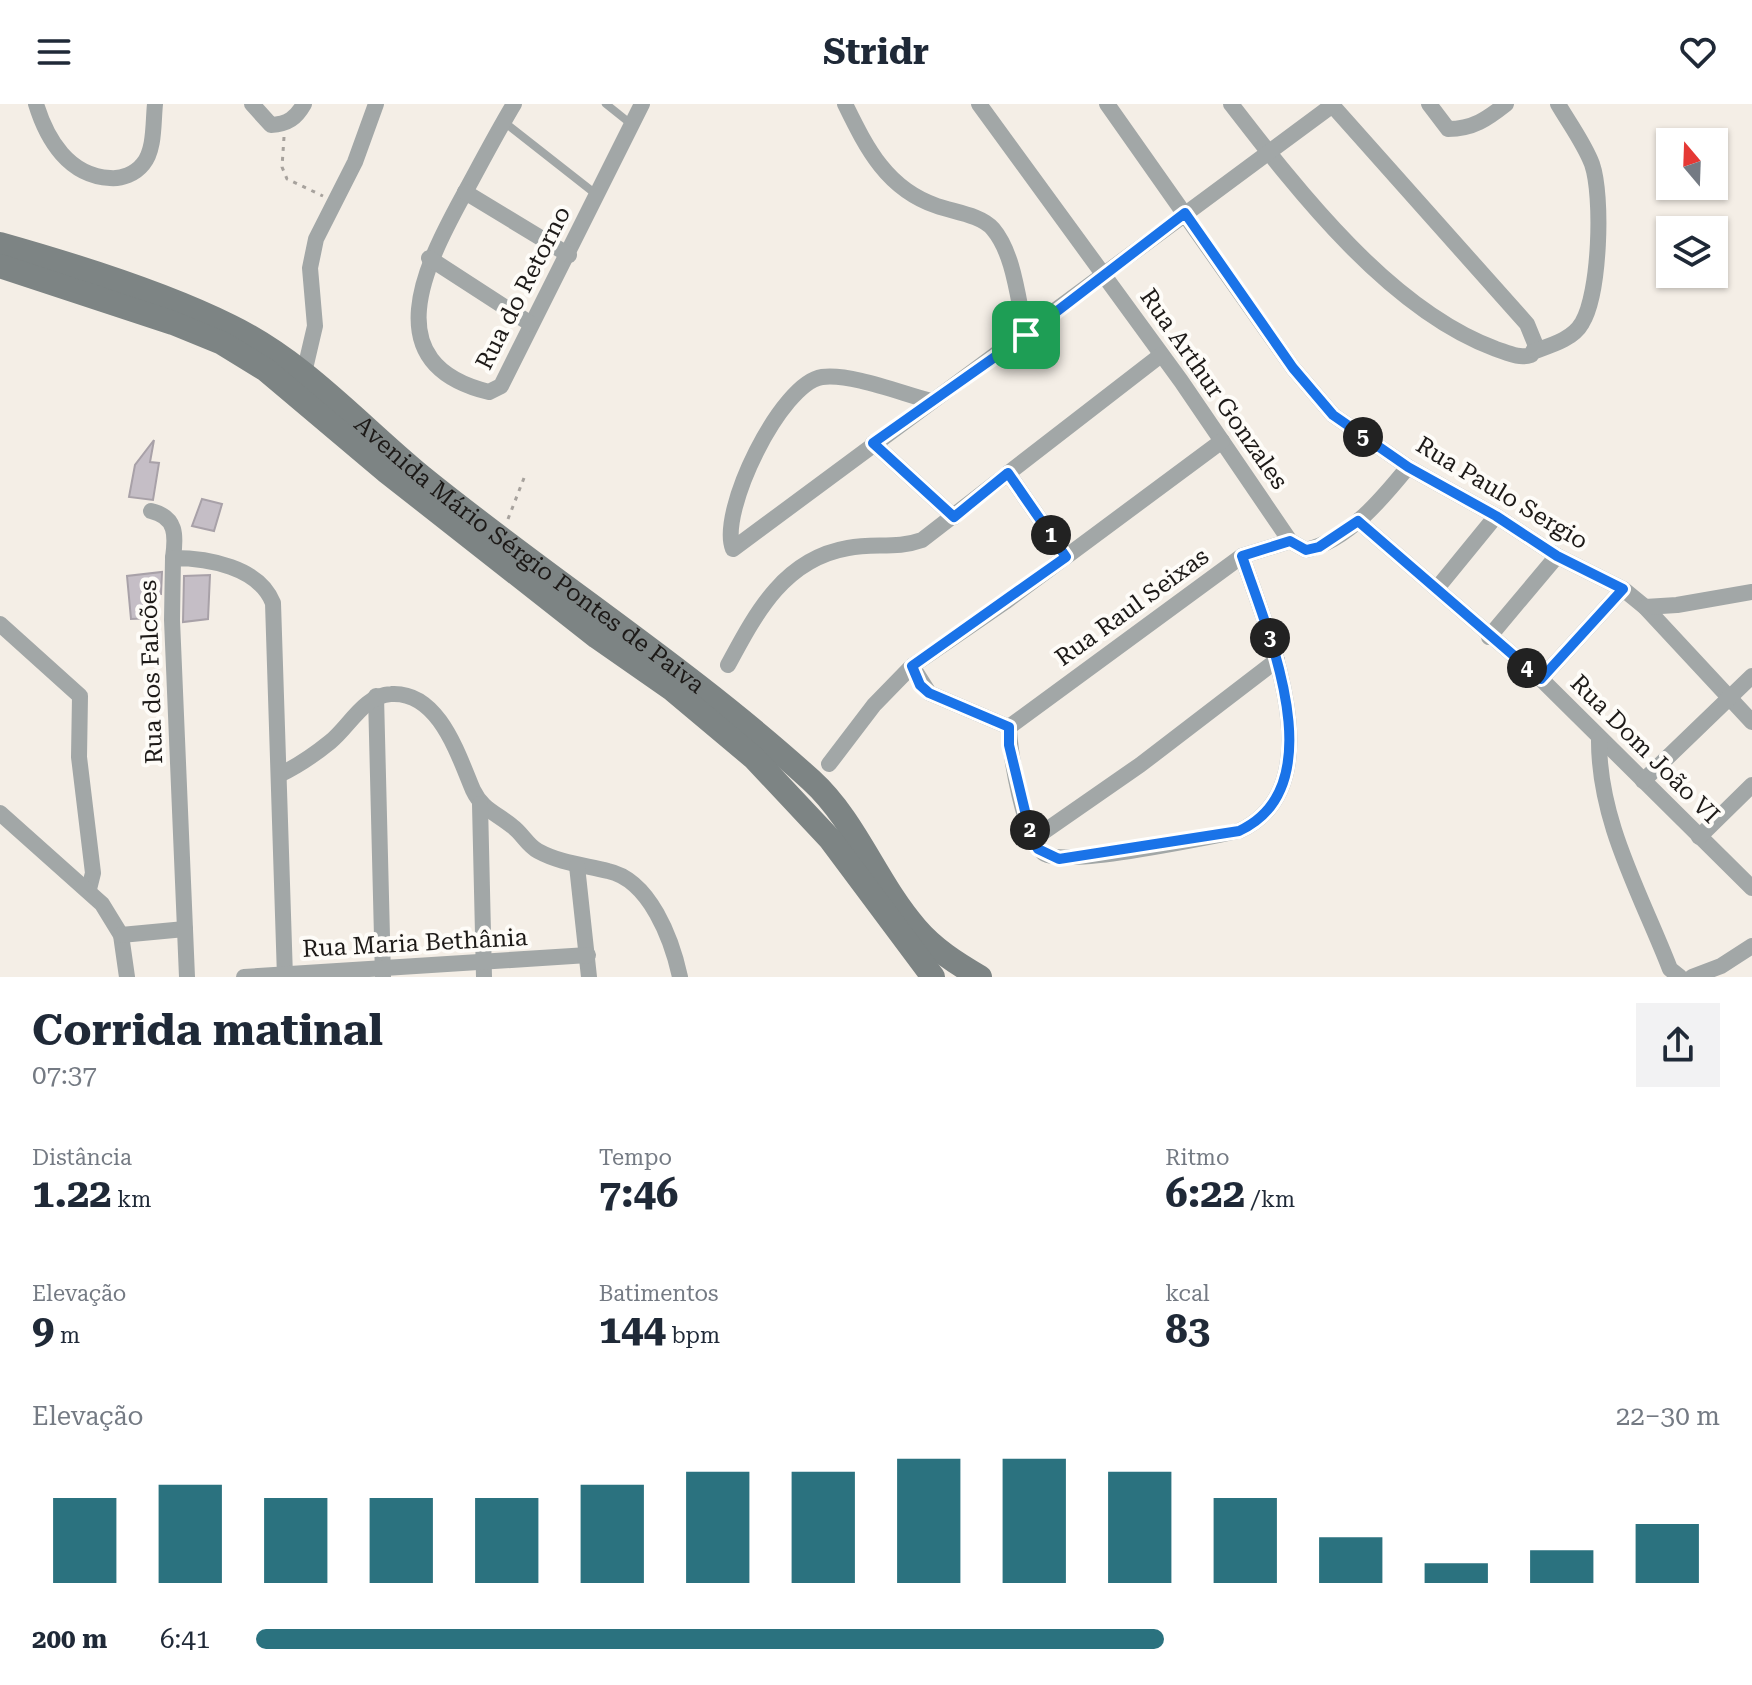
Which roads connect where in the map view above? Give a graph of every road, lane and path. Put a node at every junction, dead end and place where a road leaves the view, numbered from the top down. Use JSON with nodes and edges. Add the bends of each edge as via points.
{"nodes":[{"id":1,"x":36,"y":104,"type":"edge"},
{"id":2,"x":155,"y":104,"type":"edge"},
{"id":3,"x":252,"y":104,"type":"edge"},
{"id":4,"x":304,"y":104,"type":"edge"},
{"id":5,"x":376,"y":104,"type":"edge"},
{"id":6,"x":514,"y":104,"type":"edge"},
{"id":7,"x":606,"y":104,"type":"edge"},
{"id":8,"x":642,"y":104,"type":"edge"},
{"id":9,"x":845,"y":104,"type":"edge"},
{"id":10,"x":979,"y":104,"type":"edge"},
{"id":11,"x":1107,"y":104,"type":"edge"},
{"id":12,"x":1231,"y":104,"type":"edge"},
{"id":13,"x":1429,"y":104,"type":"edge"},
{"id":14,"x":1506,"y":104,"type":"edge"},
{"id":15,"x":1558,"y":104,"type":"edge"},
{"id":16,"x":1333,"y":105,"type":"edge"},
{"id":17,"x":503,"y":122,"type":"junction"},
{"id":18,"x":284,"y":124,"type":"junction"},
{"id":19,"x":631,"y":124,"type":"junction"},
{"id":20,"x":1267,"y":151,"type":"junction"},
{"id":21,"x":465,"y":192,"type":"junction"},
{"id":22,"x":597,"y":195,"type":"junction"},
{"id":23,"x":334,"y":201,"type":"junction"},
{"id":24,"x":1185,"y":213,"type":"junction"},
{"id":25,"x":0,"y":244,"type":"edge"},
{"id":26,"x":569,"y":255,"type":"junction"},
{"id":27,"x":429,"y":258,"type":"junction"},
{"id":28,"x":0,"y":266,"type":"edge"},
{"id":29,"x":1103,"y":275,"type":"junction"},
{"id":30,"x":531,"y":324,"type":"junction"},
{"id":31,"x":1026,"y":335,"type":"junction"},
{"id":32,"x":1535,"y":351,"type":"junction"},
{"id":33,"x":1161,"y":355,"type":"junction"},
{"id":34,"x":304,"y":373,"type":"junction"},
{"id":35,"x":931,"y":401,"type":"junction"},
{"id":36,"x":1222,"y":441,"type":"junction"},
{"id":37,"x":873,"y":443,"type":"junction"},
{"id":38,"x":1408,"y":467,"type":"junction"},
{"id":39,"x":1008,"y":473,"type":"junction"},
{"id":40,"x":524,"y":478,"type":"dead end"},
{"id":41,"x":151,"y":511,"type":"dead end"},
{"id":42,"x":1496,"y":516,"type":"junction"},
{"id":43,"x":954,"y":517,"type":"junction"},
{"id":44,"x":1358,"y":521,"type":"junction"},
{"id":45,"x":501,"y":537,"type":"junction"},
{"id":46,"x":1290,"y":541,"type":"junction"},
{"id":47,"x":1242,"y":556,"type":"junction"},
{"id":48,"x":1557,"y":556,"type":"junction"},
{"id":49,"x":1066,"y":557,"type":"junction"},
{"id":50,"x":173,"y":558,"type":"junction"},
{"id":51,"x":1438,"y":587,"type":"junction"},
{"id":52,"x":1623,"y":589,"type":"junction"},
{"id":53,"x":1752,"y":592,"type":"edge"},
{"id":54,"x":1645,"y":607,"type":"junction"},
{"id":55,"x":0,"y":624,"type":"edge"},
{"id":56,"x":1489,"y":637,"type":"junction"},
{"id":57,"x":1277,"y":660,"type":"junction"},
{"id":58,"x":728,"y":665,"type":"dead end"},
{"id":59,"x":912,"y":666,"type":"junction"},
{"id":60,"x":1752,"y":676,"type":"edge"},
{"id":61,"x":1541,"y":679,"type":"junction"},
{"id":62,"x":376,"y":696,"type":"junction"},
{"id":63,"x":1728,"y":697,"type":"junction"},
{"id":64,"x":1752,"y":722,"type":"edge"},
{"id":65,"x":1009,"y":727,"type":"junction"},
{"id":66,"x":1599,"y":738,"type":"junction"},
{"id":67,"x":829,"y":764,"type":"dead end"},
{"id":68,"x":279,"y":775,"type":"junction"},
{"id":69,"x":1643,"y":781,"type":"junction"},
{"id":70,"x":1752,"y":785,"type":"edge"},
{"id":71,"x":480,"y":804,"type":"junction"},
{"id":72,"x":0,"y":813,"type":"edge"},
{"id":73,"x":1699,"y":837,"type":"junction"},
{"id":74,"x":1032,"y":840,"type":"junction"},
{"id":75,"x":577,"y":866,"type":"junction"},
{"id":76,"x":1752,"y":888,"type":"edge"},
{"id":77,"x":89,"y":889,"type":"junction"},
{"id":78,"x":185,"y":929,"type":"junction"},
{"id":79,"x":121,"y":935,"type":"junction"},
{"id":80,"x":1752,"y":946,"type":"edge"},
{"id":81,"x":588,"y":955,"type":"junction"},
{"id":82,"x":484,"y":971,"type":"edge"},
{"id":83,"x":383,"y":973,"type":"edge"},
{"id":84,"x":285,"y":976,"type":"edge"},
{"id":85,"x":127,"y":977,"type":"edge"},
{"id":86,"x":187,"y":977,"type":"edge"},
{"id":87,"x":244,"y":977,"type":"edge"},
{"id":88,"x":589,"y":977,"type":"edge"},
{"id":89,"x":680,"y":977,"type":"edge"},
{"id":90,"x":933,"y":977,"type":"edge"},
{"id":91,"x":980,"y":977,"type":"edge"},
{"id":92,"x":1680,"y":977,"type":"edge"},
{"id":93,"x":1692,"y":977,"type":"edge"}],
"edges":[{"from":1,"to":2,"type":"street","via":[[52,142],[71,163],[94,177],[115,179],[144,163]]},
{"from":3,"to":18,"type":"street","via":[[271,125]]},
{"from":4,"to":18,"type":"street"},
{"from":5,"to":23,"type":"street"},
{"from":6,"to":17,"type":"street","name":"Rua do Retorno"},
{"from":7,"to":19,"type":"lane"},
{"from":8,"to":19,"type":"street","name":"Rua do Retorno"},
{"from":9,"to":31,"type":"street","via":[[868,152],[911,196],[980,220],[998,235]]},
{"from":10,"to":29,"type":"street","name":"Rua Arthur Gonzales"},
{"from":11,"to":24,"type":"street","name":"Rua Paulo Sergio"},
{"from":12,"to":20,"type":"street"},
{"from":13,"to":14,"type":"street","via":[[1448,129],[1482,123]]},
{"from":15,"to":32,"type":"street","via":[[1592,164],[1598,204],[1592,291],[1582,324]]},
{"from":16,"to":20,"type":"street"},
{"from":16,"to":32,"type":"street","via":[[1527,324]]},
{"from":17,"to":21,"type":"street","name":"Rua do Retorno"},
{"from":17,"to":22,"type":"lane"},
{"from":18,"to":23,"type":"path","via":[[282,167],[287,179]]},
{"from":19,"to":22,"type":"street","name":"Rua do Retorno"},
{"from":20,"to":24,"type":"street"},
{"from":20,"to":32,"type":"street","via":[[1304,196],[1420,308],[1486,345],[1522,358]]},
{"from":21,"to":26,"type":"street"},
{"from":21,"to":27,"type":"street","name":"Rua do Retorno"},
{"from":22,"to":26,"type":"street","name":"Rua do Retorno"},
{"from":23,"to":34,"type":"street","via":[[316,239],[310,268],[315,326]]},
{"from":24,"to":29,"type":"street"},
{"from":24,"to":38,"type":"street","name":"Rua Paulo Sergio","via":[[1318,398],[1351,429]]},
{"from":25,"to":34,"type":"main road","name":"Avenida Mário Sérgio Pontes de Paiva","via":[[231,326]]},
{"from":26,"to":30,"type":"street","name":"Rua do Retorno"},
{"from":27,"to":30,"type":"street"},
{"from":27,"to":30,"type":"street","name":"Rua do Retorno","via":[[418,322],[423,343],[451,375],[496,391]]},
{"from":28,"to":90,"type":"main road","name":"Avenida Mário Sérgio Pontes de Paiva","via":[[173,323],[222,343],[266,370],[387,472],[754,758],[830,839]]},
{"from":29,"to":31,"type":"street"},
{"from":29,"to":33,"type":"street","name":"Rua Arthur Gonzales"},
{"from":31,"to":35,"type":"street"},
{"from":33,"to":36,"type":"street","name":"Rua Arthur Gonzales"},
{"from":33,"to":39,"type":"street"},
{"from":34,"to":45,"type":"main road","name":"Avenida Mário Sérgio Pontes de Paiva"},
{"from":35,"to":37,"type":"street"},
{"from":35,"to":37,"type":"street","via":[[839,377],[807,382],[776,418],[748,469],[730,541],[736,549]]},
{"from":36,"to":46,"type":"street","name":"Rua Arthur Gonzales"},
{"from":36,"to":49,"type":"street"},
{"from":37,"to":43,"type":"street"},
{"from":38,"to":42,"type":"street","name":"Rua Paulo Sergio"},
{"from":38,"to":44,"type":"street"},
{"from":39,"to":43,"type":"street"},
{"from":39,"to":49,"type":"street"},
{"from":40,"to":45,"type":"path"},
{"from":41,"to":50,"type":"street","via":[[169,518],[173,526]]},
{"from":42,"to":48,"type":"street","name":"Rua Paulo Sergio"},
{"from":42,"to":51,"type":"street"},
{"from":43,"to":58,"type":"street","via":[[907,546],[850,547],[793,572],[770,593]]},
{"from":44,"to":46,"type":"street","via":[[1319,547],[1306,550]]},
{"from":44,"to":51,"type":"street","name":"Rua Dom João VI"},
{"from":45,"to":91,"type":"main road","name":"Avenida Mário Sérgio Pontes de Paiva","via":[[813,782],[839,811],[914,925],[951,961]]},
{"from":46,"to":47,"type":"street","name":"Rua Raul Seixas"},
{"from":47,"to":57,"type":"street"},
{"from":47,"to":65,"type":"street","name":"Rua Raul Seixas"},
{"from":48,"to":52,"type":"street","name":"Rua Paulo Sergio"},
{"from":48,"to":56,"type":"street"},
{"from":49,"to":59,"type":"street"},
{"from":50,"to":68,"type":"street","name":"Rua dos Falcões","via":[[213,562],[256,579],[269,593]]},
{"from":50,"to":78,"type":"street","name":"Rua dos Falcões"},
{"from":51,"to":56,"type":"street","name":"Rua Dom João VI"},
{"from":52,"to":54,"type":"street","name":"Rua Paulo Sergio"},
{"from":52,"to":61,"type":"street"},
{"from":53,"to":54,"type":"street"},
{"from":54,"to":63,"type":"street","name":"Rua Paulo Sergio"},
{"from":55,"to":77,"type":"street","via":[[80,696],[79,757],[93,873]]},
{"from":56,"to":61,"type":"street","name":"Rua Dom João VI"},
{"from":57,"to":74,"type":"street"},
{"from":57,"to":74,"type":"street","via":[[1290,717],[1289,762],[1258,822],[1239,831],[1059,859]]},
{"from":59,"to":65,"type":"street","via":[[929,693]]},
{"from":59,"to":67,"type":"street"},
{"from":60,"to":63,"type":"street"},
{"from":61,"to":66,"type":"street","name":"Rua Dom João VI"},
{"from":62,"to":68,"type":"street","via":[[334,739]]},
{"from":62,"to":71,"type":"street","via":[[407,697],[437,718]]},
{"from":62,"to":83,"type":"street"},
{"from":63,"to":64,"type":"street","name":"Rua Paulo Sergio"},
{"from":63,"to":69,"type":"street"},
{"from":65,"to":74,"type":"street"},
{"from":66,"to":69,"type":"street","name":"Rua Dom João VI"},
{"from":66,"to":92,"type":"street","via":[[1599,772],[1616,840],[1670,969]]},
{"from":68,"to":84,"type":"street"},
{"from":69,"to":73,"type":"street","name":"Rua Dom João VI"},
{"from":70,"to":73,"type":"street"},
{"from":71,"to":75,"type":"street","via":[[514,827],[532,848]]},
{"from":71,"to":82,"type":"street"},
{"from":72,"to":77,"type":"street"},
{"from":73,"to":76,"type":"street","name":"Rua Dom João VI"},
{"from":75,"to":81,"type":"street"},
{"from":75,"to":89,"type":"street","via":[[610,871],[633,883],[669,939]]},
{"from":77,"to":79,"type":"street"},
{"from":78,"to":79,"type":"street"},
{"from":78,"to":86,"type":"street","name":"Rua dos Falcões"},
{"from":79,"to":85,"type":"street"},
{"from":80,"to":93,"type":"street"},
{"from":81,"to":82,"type":"street","name":"Rua Maria Bethânia"},
{"from":81,"to":88,"type":"street"},
{"from":82,"to":83,"type":"street","name":"Rua Maria Bethânia"},
{"from":83,"to":84,"type":"street","name":"Rua Maria Bethânia"},
{"from":84,"to":87,"type":"street","name":"Rua Maria Bethânia"}]}
